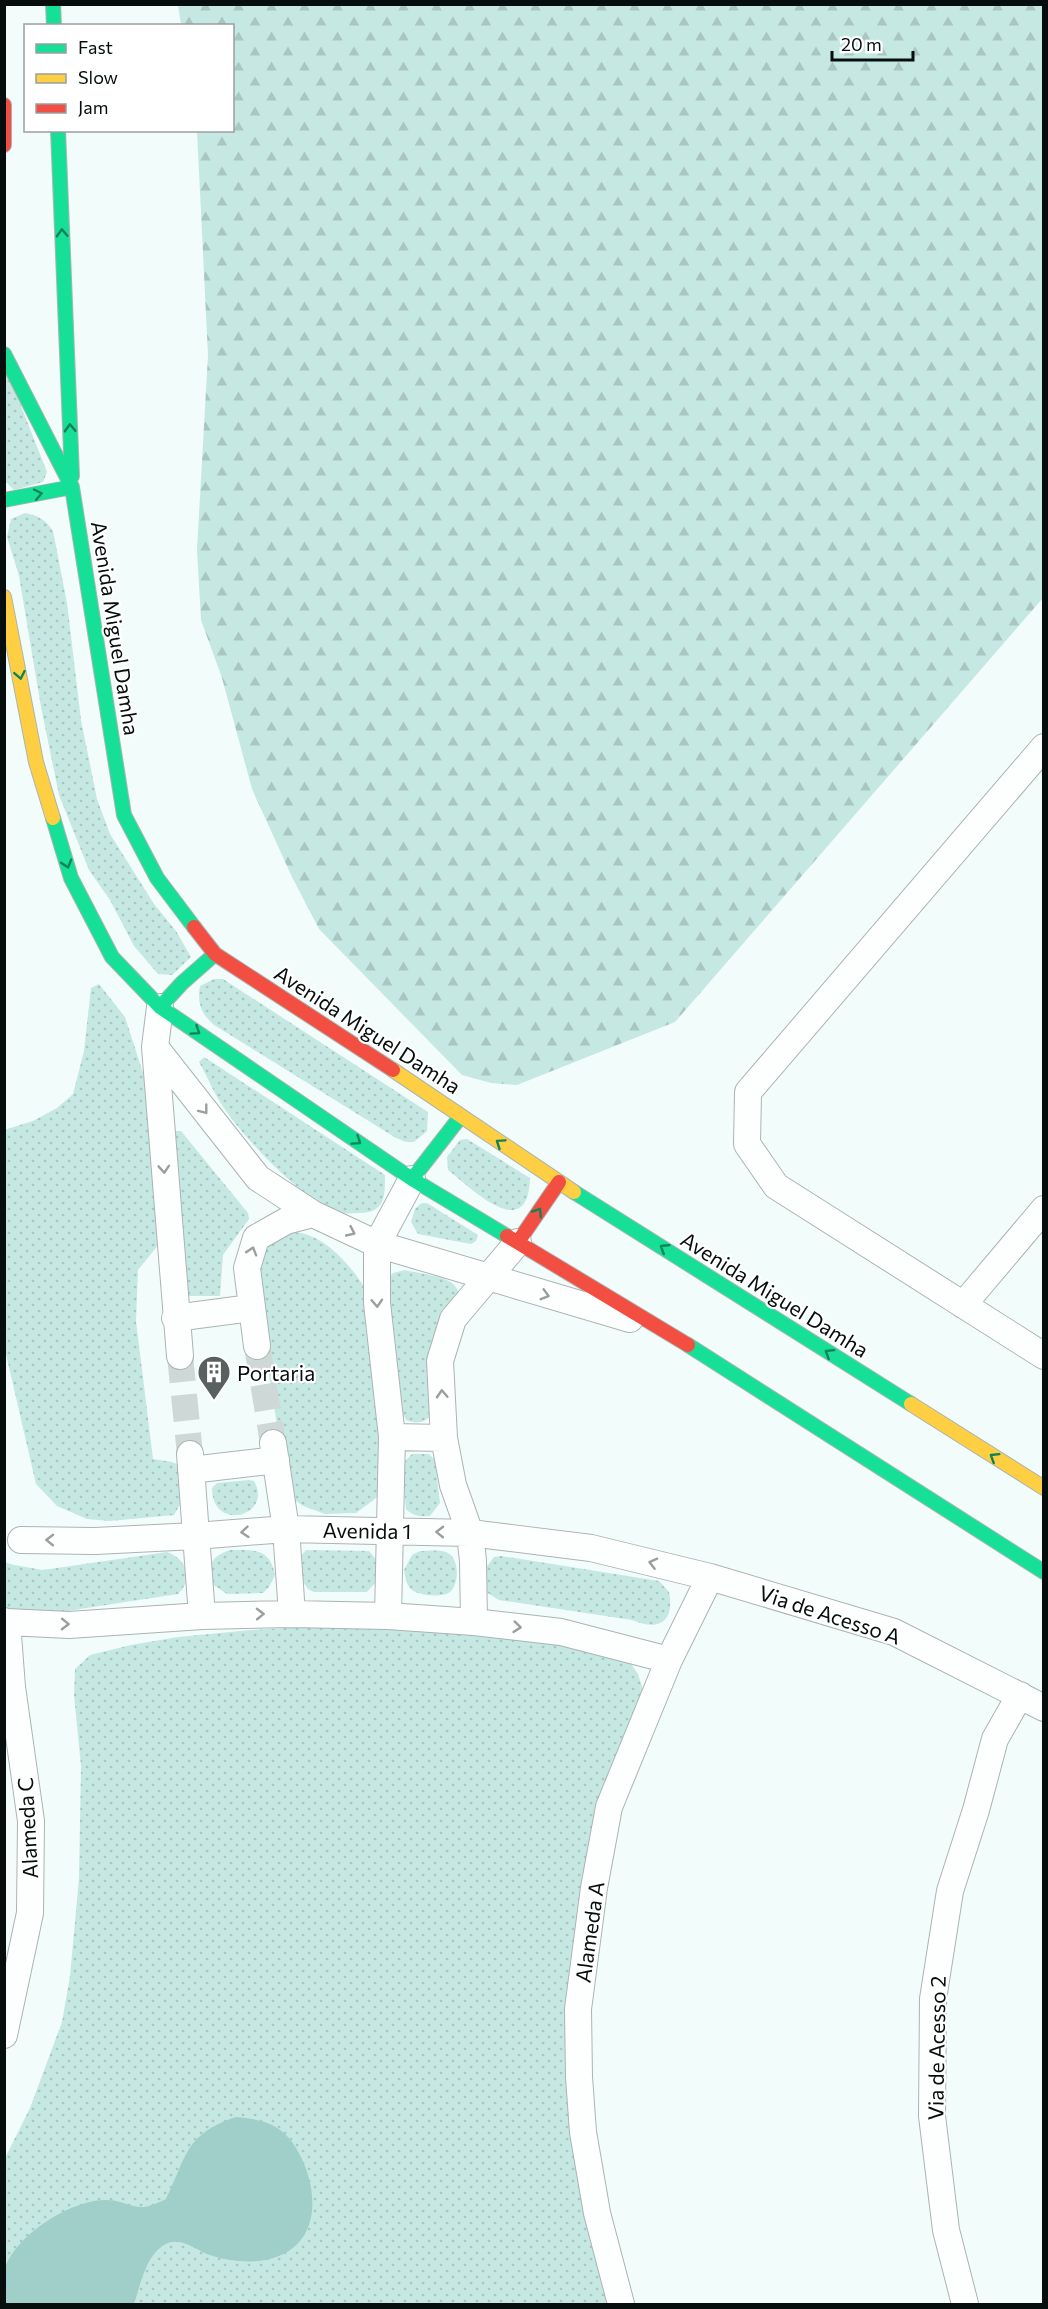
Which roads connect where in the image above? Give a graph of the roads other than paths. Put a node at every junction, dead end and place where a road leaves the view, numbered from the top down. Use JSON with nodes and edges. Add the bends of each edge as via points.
{"nodes":[{"id":1,"x":53,"y":4,"type":"edge"},
{"id":2,"x":54,"y":24,"type":"edge"},
{"id":3,"x":4,"y":105,"type":"edge"},
{"id":4,"x":58,"y":132,"type":"edge"},
{"id":5,"x":4,"y":145,"type":"edge"},
{"id":6,"x":4,"y":354,"type":"edge"},
{"id":7,"x":72,"y":487,"type":"junction"},
{"id":8,"x":4,"y":500,"type":"edge"},
{"id":9,"x":4,"y":597,"type":"edge"},
{"id":10,"x":1044,"y":747,"type":"edge"},
{"id":11,"x":215,"y":954,"type":"junction"},
{"id":12,"x":160,"y":1007,"type":"junction"},
{"id":13,"x":155,"y":1047,"type":"junction"},
{"id":14,"x":461,"y":1116,"type":"junction"},
{"id":15,"x":412,"y":1179,"type":"junction"},
{"id":16,"x":559,"y":1182,"type":"junction"},
{"id":17,"x":1044,"y":1209,"type":"edge"},
{"id":18,"x":313,"y":1214,"type":"junction"},
{"id":19,"x":518,"y":1242,"type":"junction"},
{"id":20,"x":377,"y":1244,"type":"junction"},
{"id":21,"x":489,"y":1279,"type":"junction"},
{"id":22,"x":963,"y":1305,"type":"junction"},
{"id":23,"x":251,"y":1308,"type":"junction"},
{"id":24,"x":176,"y":1318,"type":"junction"},
{"id":25,"x":661,"y":1328,"type":"junction"},
{"id":26,"x":257,"y":1346,"type":"tunnel mouth"},
{"id":27,"x":180,"y":1356,"type":"tunnel mouth"},
{"id":28,"x":1044,"y":1356,"type":"edge"},
{"id":29,"x":392,"y":1437,"type":"junction"},
{"id":30,"x":444,"y":1438,"type":"junction"},
{"id":31,"x":1044,"y":1488,"type":"edge"},
{"id":32,"x":286,"y":1528,"type":"junction"},
{"id":33,"x":390,"y":1531,"type":"junction"},
{"id":34,"x":470,"y":1533,"type":"junction"},
{"id":35,"x":195,"y":1536,"type":"junction"},
{"id":36,"x":10,"y":1537,"type":"edge"},
{"id":37,"x":1044,"y":1572,"type":"edge"},
{"id":38,"x":710,"y":1577,"type":"junction"},
{"id":39,"x":292,"y":1614,"type":"junction"},
{"id":40,"x":202,"y":1616,"type":"junction"},
{"id":41,"x":388,"y":1616,"type":"junction"},
{"id":42,"x":6,"y":1621,"type":"edge"},
{"id":43,"x":474,"y":1622,"type":"junction"},
{"id":44,"x":669,"y":1660,"type":"junction"},
{"id":45,"x":1020,"y":1695,"type":"junction"},
{"id":46,"x":1044,"y":1708,"type":"edge"},
{"id":47,"x":4,"y":2035,"type":"edge"},
{"id":48,"x":621,"y":2304,"type":"edge"},
{"id":49,"x":965,"y":2304,"type":"edge"}],
"edges":[{"from":1,"to":2,"type":"street"},
{"from":3,"to":5,"type":"street"},
{"from":7,"to":4,"type":"street","one_way":true},
{"from":6,"to":7,"type":"street","name":"Avenida Miguel Damha"},
{"from":8,"to":7,"type":"street","one_way":true},
{"from":7,"to":11,"type":"street","name":"Avenida Miguel Damha","via":[[124,815],[157,878]]},
{"from":9,"to":12,"type":"street","one_way":true,"via":[[36,762],[71,878],[112,957]]},
{"from":10,"to":22,"type":"street","via":[[748,1092],[747,1144],[776,1186]]},
{"from":11,"to":12,"type":"street"},
{"from":11,"to":14,"type":"street","name":"Avenida Miguel Damha"},
{"from":12,"to":13,"type":"street"},
{"from":12,"to":15,"type":"street","one_way":true},
{"from":13,"to":18,"type":"street","one_way":true,"via":[[258,1178]]},
{"from":13,"to":24,"type":"street","one_way":true},
{"from":14,"to":15,"type":"street"},
{"from":16,"to":14,"type":"street","name":"Avenida Miguel Damha","one_way":true},
{"from":15,"to":19,"type":"street"},
{"from":15,"to":20,"type":"street"},
{"from":19,"to":16,"type":"street","one_way":true},
{"from":31,"to":16,"type":"street","name":"Avenida Miguel Damha","one_way":true},
{"from":17,"to":22,"type":"street"},
{"from":18,"to":20,"type":"street","one_way":true},
{"from":23,"to":18,"type":"street","one_way":true,"via":[[247,1268],[256,1238],[286,1221]]},
{"from":19,"to":21,"type":"street"},
{"from":19,"to":25,"type":"street"},
{"from":20,"to":21,"type":"street"},
{"from":20,"to":29,"type":"street","one_way":true,"via":[[377,1303]]},
{"from":21,"to":25,"type":"street","one_way":true},
{"from":30,"to":21,"type":"street","one_way":true,"via":[[440,1361],[453,1319]]},
{"from":22,"to":28,"type":"street"},
{"from":23,"to":24,"type":"street"},
{"from":23,"to":26,"type":"street"},
{"from":24,"to":27,"type":"street"},
{"from":25,"to":37,"type":"street"},
{"from":29,"to":30,"type":"street"},
{"from":29,"to":33,"type":"street"},
{"from":30,"to":34,"type":"street","via":[[453,1485]]},
{"from":32,"to":33,"type":"street","name":"Avenida 1"},
{"from":32,"to":35,"type":"street","name":"Avenida 1","one_way":true},
{"from":32,"to":35,"type":"street","via":[[275,1452],[191,1462]]},
{"from":32,"to":39,"type":"street"},
{"from":34,"to":33,"type":"street","name":"Avenida 1","one_way":true},
{"from":33,"to":41,"type":"street"},
{"from":38,"to":34,"type":"street","name":"Avenida 1","one_way":true,"via":[[591,1548]]},
{"from":34,"to":43,"type":"street"},
{"from":35,"to":36,"type":"street","name":"Avenida 1","one_way":true,"via":[[95,1541]]},
{"from":35,"to":40,"type":"street"},
{"from":38,"to":44,"type":"street","name":"Alameda A"},
{"from":38,"to":45,"type":"street","name":"Via de Acesso A","via":[[894,1632]]},
{"from":40,"to":39,"type":"street","one_way":true},
{"from":39,"to":41,"type":"street"},
{"from":42,"to":40,"type":"street","one_way":true,"via":[[69,1625]]},
{"from":41,"to":43,"type":"street"},
{"from":42,"to":47,"type":"street","name":"Alameda C","via":[[31,1821],[30,1913]]},
{"from":43,"to":44,"type":"street","one_way":true,"via":[[561,1632]]},
{"from":44,"to":48,"type":"street","name":"Alameda A","via":[[609,1807],[578,2009],[583,2132],[597,2213]]},
{"from":45,"to":46,"type":"street","name":"Via de Acesso A"},
{"from":45,"to":49,"type":"street","name":"Via de Acesso 2","via":[[995,1739],[950,1891],[933,1999],[932,2116],[946,2230]]}]}
